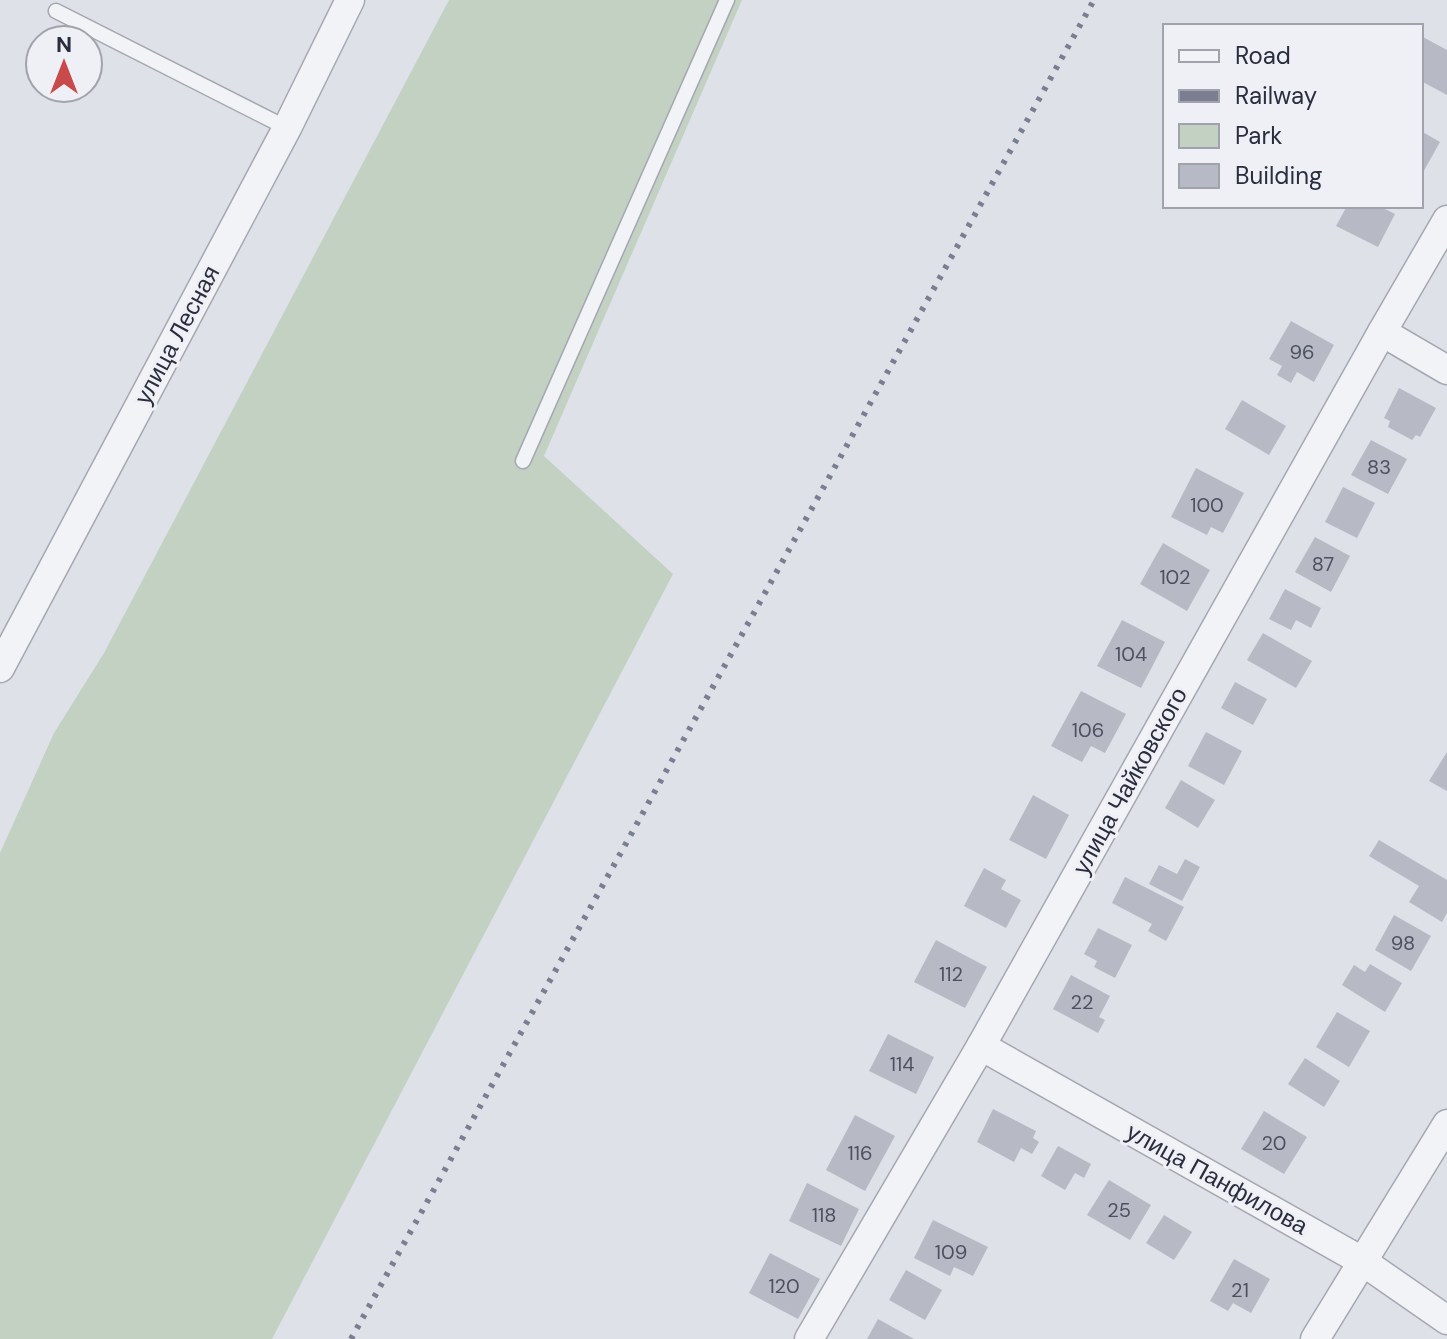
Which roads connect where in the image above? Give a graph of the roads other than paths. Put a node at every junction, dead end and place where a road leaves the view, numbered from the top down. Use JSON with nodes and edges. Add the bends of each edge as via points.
{"nodes":[{"id":1,"x":350,"y":0,"type":"edge"},
{"id":2,"x":727,"y":0,"type":"edge"},
{"id":3,"x":56,"y":11,"type":"dead end"},
{"id":4,"x":287,"y":128,"type":"junction"},
{"id":5,"x":1447,"y":220,"type":"edge"},
{"id":6,"x":1382,"y":332,"type":"junction"},
{"id":7,"x":1447,"y":370,"type":"edge"},
{"id":8,"x":523,"y":461,"type":"dead end"},
{"id":9,"x":0,"y":668,"type":"edge"},
{"id":10,"x":981,"y":1046,"type":"junction"},
{"id":11,"x":1447,"y":1124,"type":"edge"},
{"id":12,"x":1362,"y":1261,"type":"junction"},
{"id":13,"x":1447,"y":1320,"type":"edge"},
{"id":14,"x":809,"y":1339,"type":"edge"},
{"id":15,"x":1315,"y":1339,"type":"edge"}],
"edges":[{"from":1,"to":4,"type":"street","name":"улица Лесная"},
{"from":2,"to":8,"type":"lane"},
{"from":3,"to":4,"type":"lane"},
{"from":4,"to":9,"type":"street","name":"улица Лесная"},
{"from":5,"to":6,"type":"street","name":"улица Чайковского"},
{"from":6,"to":7,"type":"street"},
{"from":6,"to":10,"type":"street","name":"улица Чайковского"},
{"from":10,"to":12,"type":"street","name":"улица Панфилова"},
{"from":10,"to":14,"type":"street","name":"улица Чайковского"},
{"from":11,"to":12,"type":"street"},
{"from":12,"to":13,"type":"street","name":"улица Панфилова"},
{"from":12,"to":15,"type":"street"}]}
